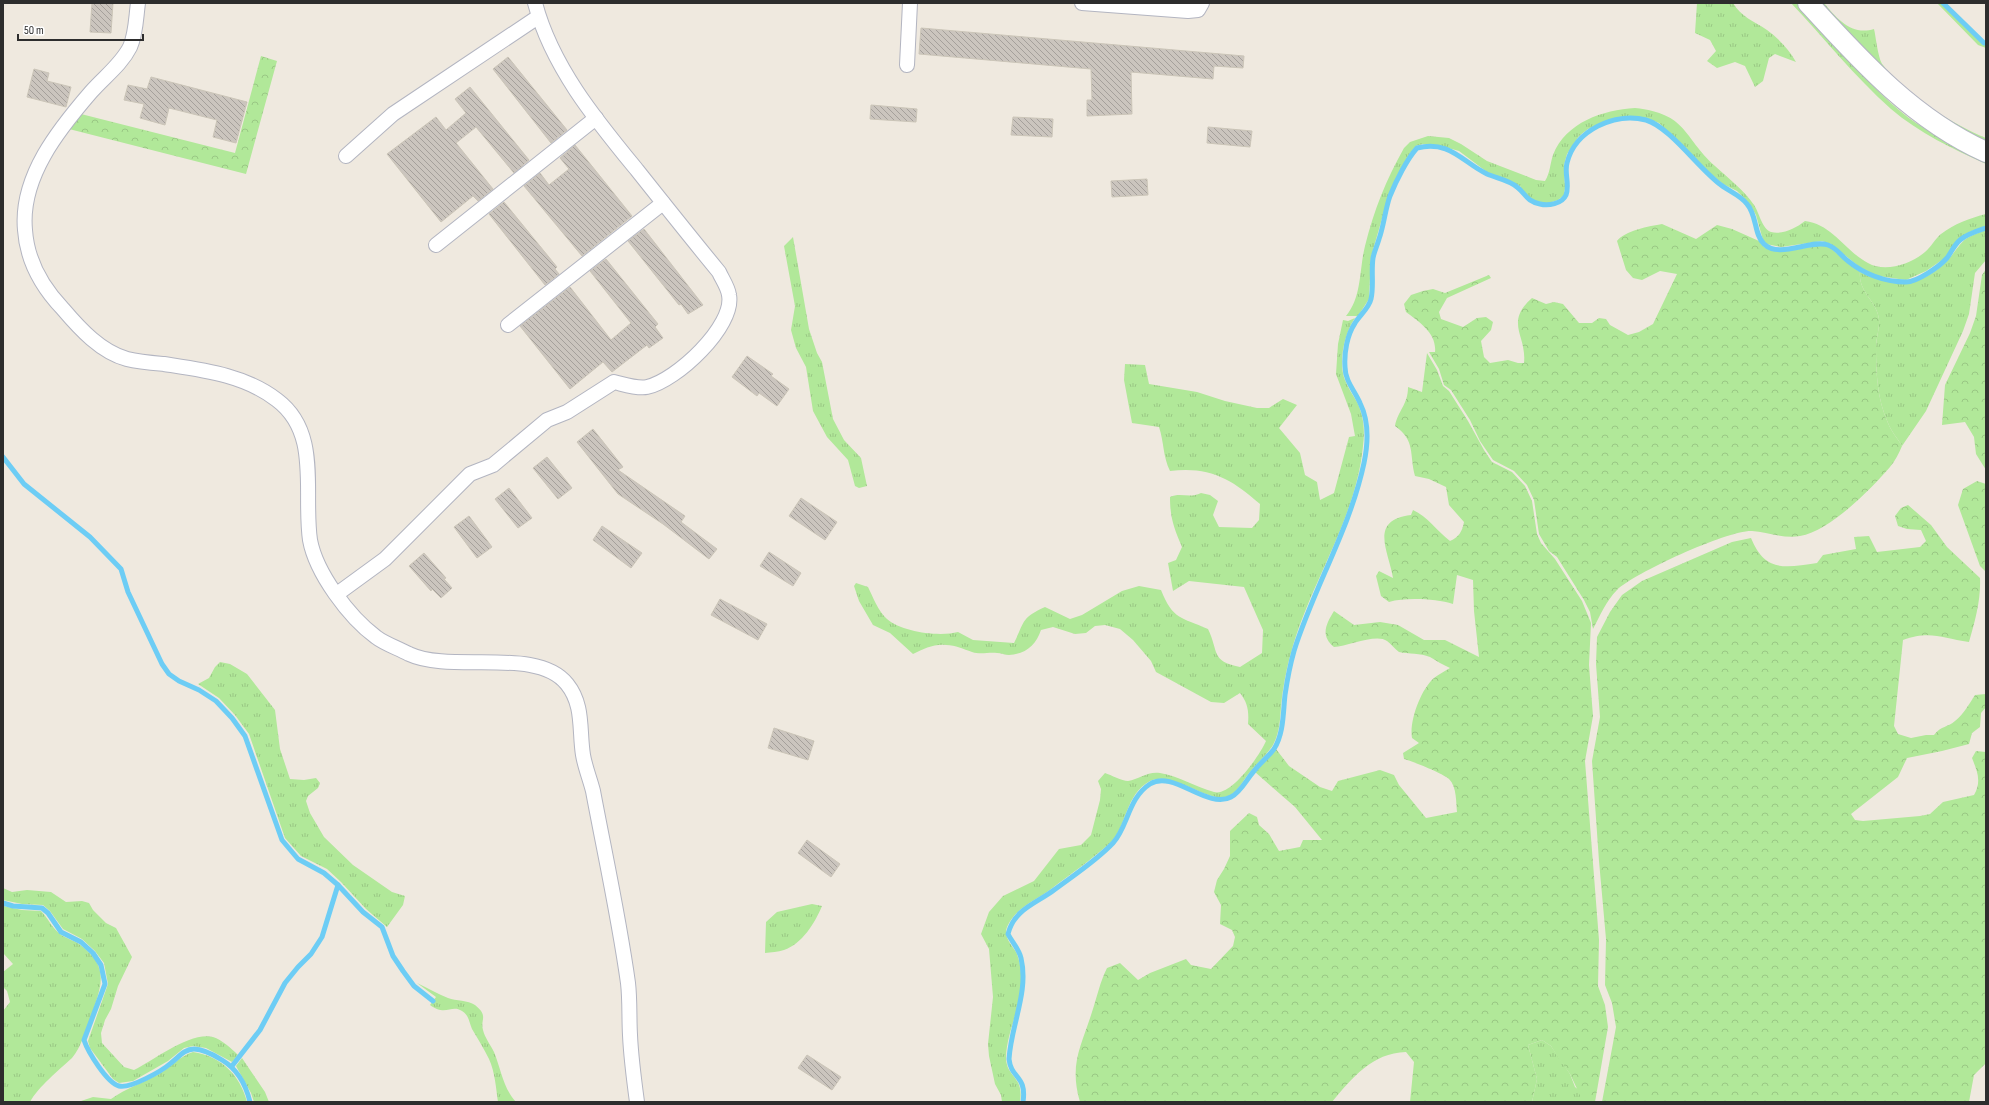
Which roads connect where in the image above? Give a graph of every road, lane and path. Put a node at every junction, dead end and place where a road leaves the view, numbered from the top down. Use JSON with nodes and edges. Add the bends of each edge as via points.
{"nodes":[{"id":1,"x":138,"y":3,"type":"edge"},
{"id":2,"x":534,"y":3,"type":"edge"},
{"id":3,"x":910,"y":3,"type":"edge"},
{"id":4,"x":1082,"y":3,"type":"edge"},
{"id":5,"x":1202,"y":3,"type":"edge"},
{"id":6,"x":1808,"y":3,"type":"edge"},
{"id":7,"x":538,"y":17,"type":"junction"},
{"id":8,"x":907,"y":65,"type":"dead end"},
{"id":9,"x":596,"y":118,"type":"junction"},
{"id":10,"x":1986,"y":152,"type":"edge"},
{"id":11,"x":346,"y":156,"type":"dead end"},
{"id":12,"x":662,"y":203,"type":"junction"},
{"id":13,"x":436,"y":245,"type":"dead end"},
{"id":14,"x":508,"y":325,"type":"dead end"},
{"id":15,"x":337,"y":594,"type":"junction"},
{"id":16,"x":637,"y":1102,"type":"edge"}],
"edges":[{"from":1,"to":15,"type":"street","via":[[133,38],[124,57],[63,125],[39,167],[25,212],[25,231],[32,264],[52,298],[88,336],[108,350],[125,359],[180,366],[237,379],[280,401],[301,429],[308,471],[309,520],[314,559]]},
{"from":2,"to":7,"type":"street"},
{"from":3,"to":8,"type":"street"},
{"from":4,"to":5,"type":"street","via":[[1188,11],[1198,10]]},
{"from":6,"to":10,"type":"street","via":[[1908,104],[1957,138]]},
{"from":7,"to":9,"type":"street","via":[[563,70]]},
{"from":7,"to":11,"type":"street","via":[[393,114]]},
{"from":9,"to":12,"type":"street"},
{"from":9,"to":13,"type":"street"},
{"from":12,"to":14,"type":"street"},
{"from":12,"to":15,"type":"street","via":[[719,272],[729,294],[728,308],[709,343],[657,384],[646,387],[614,382],[567,412],[547,420],[493,465],[470,474],[386,559]]},
{"from":15,"to":16,"type":"street","via":[[348,611],[378,640],[420,659],[546,668],[559,676],[574,695],[579,708],[583,756],[608,866],[628,987]]}]}
